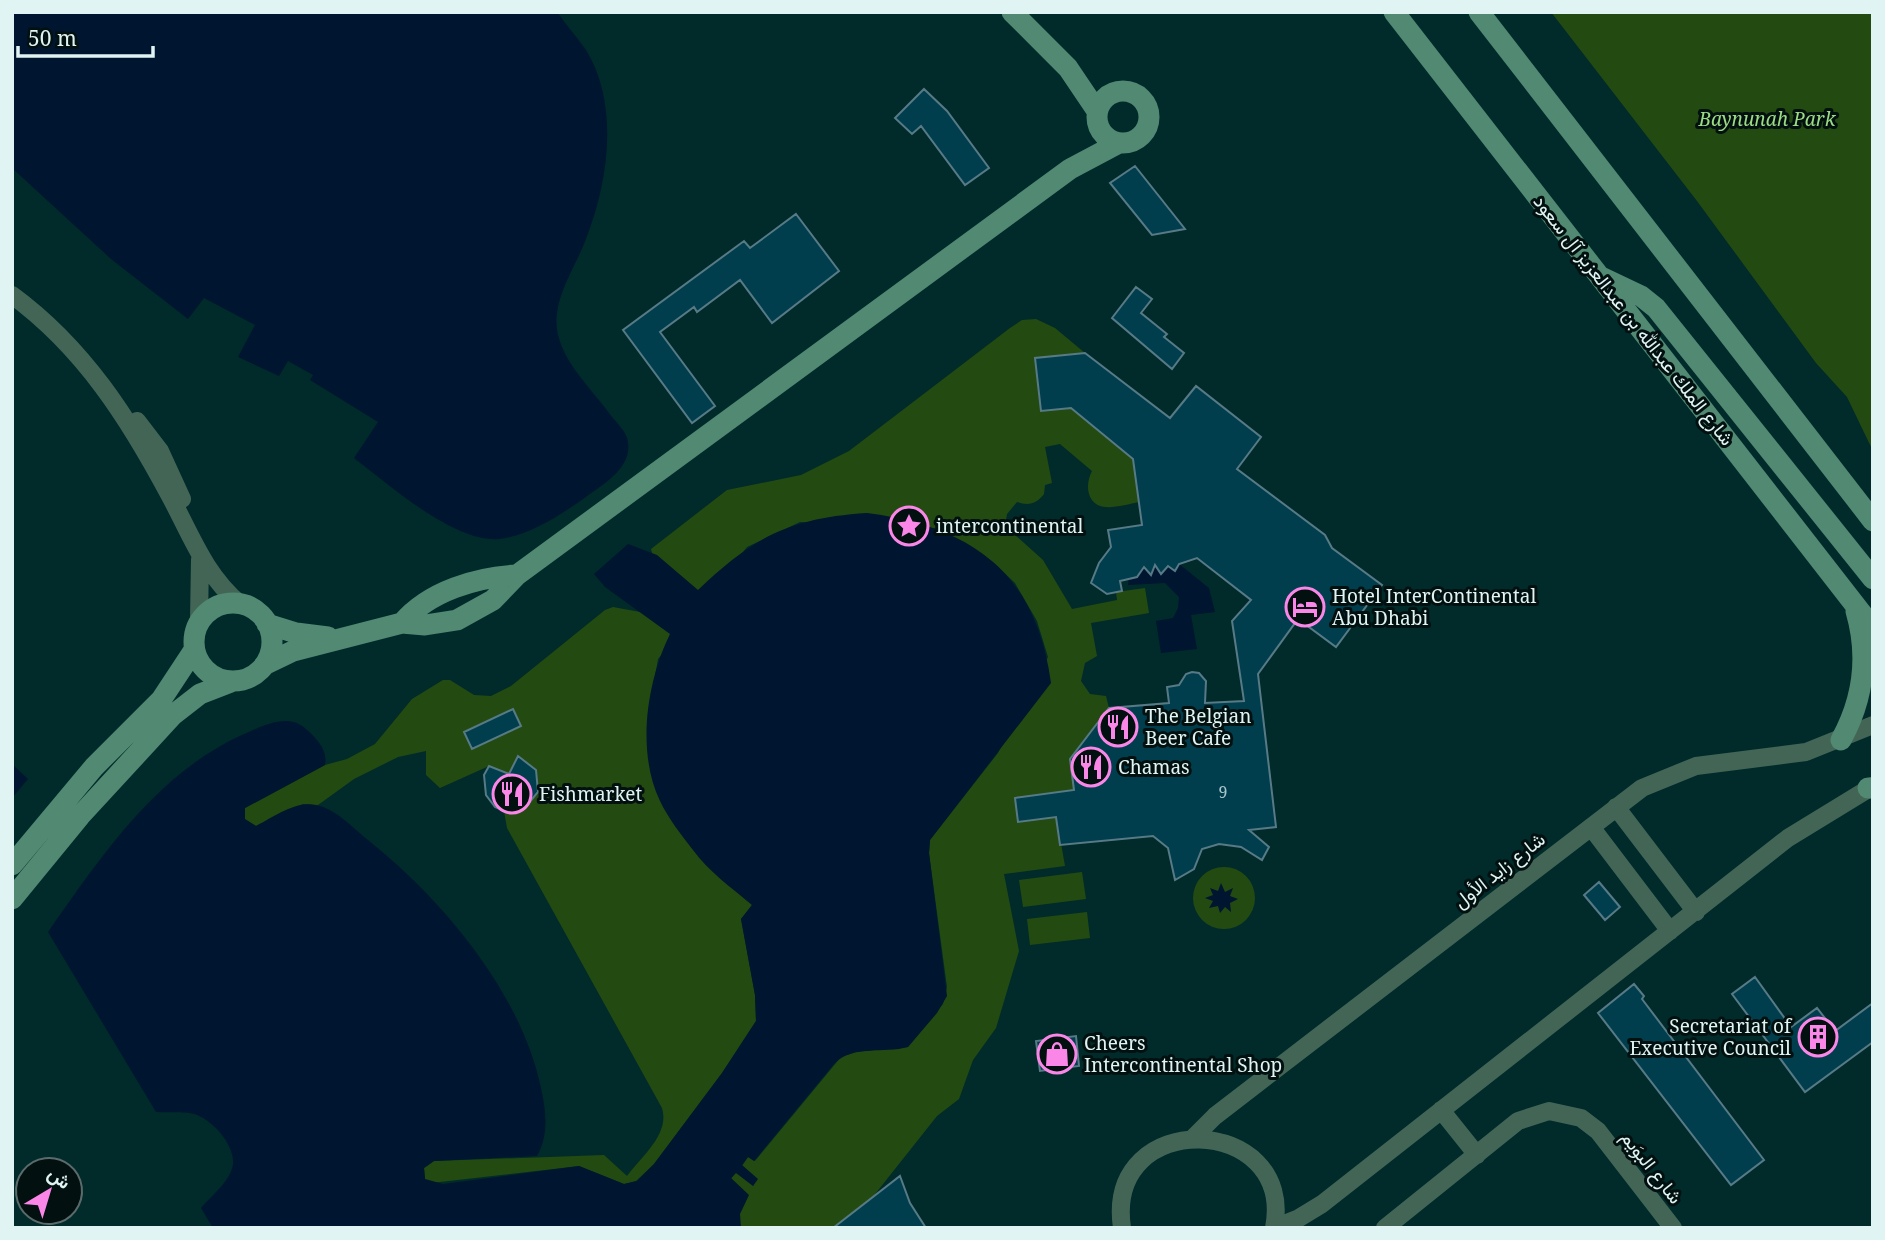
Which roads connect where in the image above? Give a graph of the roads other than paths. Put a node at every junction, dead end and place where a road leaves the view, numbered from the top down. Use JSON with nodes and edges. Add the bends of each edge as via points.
{"nodes":[{"id":1,"x":1012,"y":12,"type":"edge"},
{"id":2,"x":1394,"y":12,"type":"edge"},
{"id":3,"x":1479,"y":12,"type":"edge"},
{"id":4,"x":1032,"y":22,"type":"edge"},
{"id":5,"x":1068,"y":68,"type":"junction"},
{"id":6,"x":1120,"y":91,"type":"junction"},
{"id":7,"x":1097,"y":114,"type":"junction"},
{"id":8,"x":1119,"y":143,"type":"junction"},
{"id":9,"x":1070,"y":169,"type":"junction"},
{"id":10,"x":1599,"y":276,"type":"junction"},
{"id":11,"x":12,"y":295,"type":"edge"},
{"id":12,"x":1873,"y":521,"type":"edge"},
{"id":13,"x":199,"y":556,"type":"junction"},
{"id":14,"x":1873,"y":579,"type":"edge"},
{"id":15,"x":1854,"y":602,"type":"junction"},
{"id":16,"x":240,"y":604,"type":"junction"},
{"id":17,"x":200,"y":621,"type":"junction"},
{"id":18,"x":267,"y":624,"type":"junction"},
{"id":19,"x":1873,"y":628,"type":"edge"},
{"id":20,"x":340,"y":639,"type":"junction"},
{"id":21,"x":194,"y":650,"type":"junction"},
{"id":22,"x":266,"y":664,"type":"junction"},
{"id":23,"x":231,"y":681,"type":"junction"},
{"id":24,"x":1873,"y":725,"type":"edge"},
{"id":25,"x":1841,"y":740,"type":"junction"},
{"id":26,"x":1871,"y":787,"type":"edge"},
{"id":27,"x":1616,"y":807,"type":"junction"},
{"id":28,"x":1591,"y":827,"type":"junction"},
{"id":29,"x":12,"y":865,"type":"edge"},
{"id":30,"x":12,"y":899,"type":"edge"},
{"id":31,"x":1696,"y":912,"type":"junction"},
{"id":32,"x":1670,"y":932,"type":"junction"},
{"id":33,"x":1441,"y":1110,"type":"junction"},
{"id":34,"x":1194,"y":1137,"type":"junction"},
{"id":35,"x":1476,"y":1155,"type":"junction"},
{"id":36,"x":1122,"y":1228,"type":"edge"},
{"id":37,"x":1274,"y":1228,"type":"edge"},
{"id":38,"x":1385,"y":1228,"type":"edge"},
{"id":39,"x":1673,"y":1228,"type":"edge"}],
"edges":[{"from":1,"to":4,"type":"street"},
{"from":2,"to":10,"type":"street","name":"شارع الملك عبدالله بن عبدالعزيز آل سعود"},
{"from":3,"to":12,"type":"street"},
{"from":4,"to":5,"type":"street"},
{"from":5,"to":6,"type":"street"},
{"from":5,"to":7,"type":"street"},
{"from":6,"to":7,"type":"street","via":[[1105,97]]},
{"from":6,"to":8,"type":"street","via":[[1137,94],[1149,117],[1137,139]]},
{"from":7,"to":8,"type":"street","via":[[1103,134]]},
{"from":7,"to":9,"type":"street","via":[[1089,139]]},
{"from":8,"to":9,"type":"street"},
{"from":9,"to":20,"type":"street","via":[[517,575],[405,620]]},
{"from":10,"to":14,"type":"street","via":[[1656,308]]},
{"from":10,"to":15,"type":"street","name":"شارع الملك عبدالله بن عبدالعزيز آل سعود"},
{"from":11,"to":13,"type":"street","via":[[73,349],[150,436],[169,466]]},
{"from":13,"to":16,"type":"street"},
{"from":13,"to":17,"type":"street"},
{"from":15,"to":19,"type":"street","name":"شارع الملك عبدالله بن عبدالعزيز آل سعود"},
{"from":15,"to":25,"type":"street","via":[[1863,670],[1855,709]]},
{"from":16,"to":17,"type":"street","via":[[214,607]]},
{"from":16,"to":18,"type":"street","via":[[254,609]]},
{"from":17,"to":21,"type":"street"},
{"from":18,"to":20,"type":"street"},
{"from":18,"to":22,"type":"street","via":[[272,644]]},
{"from":20,"to":22,"type":"street","via":[[293,651]]},
{"from":21,"to":23,"type":"street","via":[[204,669]]},
{"from":21,"to":29,"type":"street","via":[[161,700],[94,767]]},
{"from":22,"to":23,"type":"street","via":[[251,677]]},
{"from":23,"to":30,"type":"street","via":[[200,694],[173,715]]},
{"from":24,"to":25,"type":"street","name":"شارع زايد الأول"},
{"from":25,"to":27,"type":"street","name":"شارع زايد الأول","via":[[1788,757],[1696,766],[1659,779]]},
{"from":26,"to":31,"type":"street","via":[[1788,838]]},
{"from":27,"to":28,"type":"street","name":"شارع زايد الأول"},
{"from":27,"to":31,"type":"street"},
{"from":28,"to":32,"type":"street"},
{"from":28,"to":34,"type":"street","name":"شارع زايد الأول","via":[[1214,1116]]},
{"from":31,"to":32,"type":"street"},
{"from":32,"to":33,"type":"street"},
{"from":33,"to":35,"type":"street"},
{"from":33,"to":37,"type":"street","via":[[1311,1212]]},
{"from":34,"to":36,"type":"street","via":[[1162,1145],[1139,1165],[1124,1192]]},
{"from":34,"to":37,"type":"street","via":[[1223,1141],[1252,1159],[1270,1186]]},
{"from":35,"to":38,"type":"street","name":"شارع البوَيم"},
{"from":35,"to":39,"type":"street","name":"شارع البوَيم","via":[[1518,1121],[1538,1113],[1560,1111],[1581,1118],[1598,1132]]}]}
